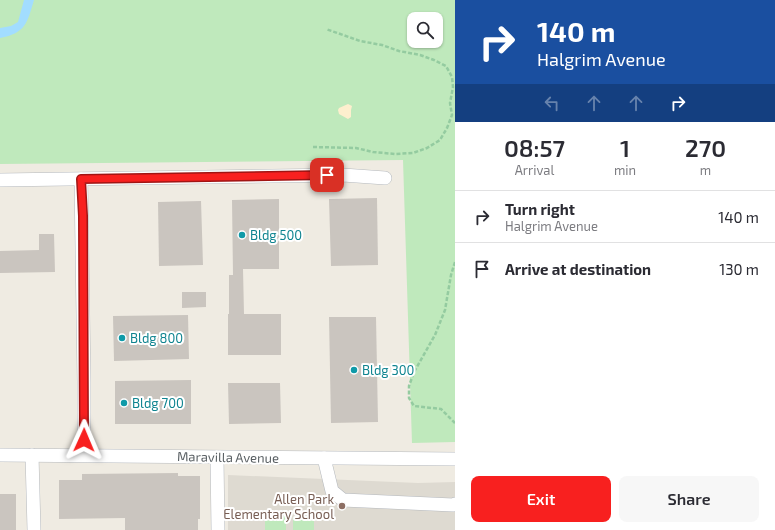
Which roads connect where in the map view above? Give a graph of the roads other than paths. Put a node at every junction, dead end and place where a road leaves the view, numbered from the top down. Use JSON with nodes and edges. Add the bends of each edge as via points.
{"nodes":[{"id":1,"x":385,"y":178,"type":"dead end"},
{"id":2,"x":81,"y":179,"type":"junction"},
{"id":3,"x":0,"y":180,"type":"edge"},
{"id":4,"x":0,"y":455,"type":"edge"},
{"id":5,"x":32,"y":455,"type":"junction"},
{"id":6,"x":84,"y":455,"type":"junction"},
{"id":7,"x":218,"y":457,"type":"junction"},
{"id":8,"x":324,"y":458,"type":"junction"},
{"id":9,"x":455,"y":459,"type":"edge"},
{"id":10,"x":455,"y":504,"type":"edge"},
{"id":11,"x":34,"y":530,"type":"edge"},
{"id":12,"x":218,"y":530,"type":"edge"}],
"edges":[{"from":1,"to":2,"type":"street","via":[[343,175]]},
{"from":2,"to":3,"type":"street"},
{"from":2,"to":6,"type":"street"},
{"from":4,"to":5,"type":"street","name":"Maravilla Avenue"},
{"from":5,"to":6,"type":"street","name":"Maravilla Avenue"},
{"from":5,"to":11,"type":"street"},
{"from":6,"to":7,"type":"street","name":"Maravilla Avenue"},
{"from":7,"to":8,"type":"street","name":"Maravilla Avenue"},
{"from":7,"to":12,"type":"street"},
{"from":8,"to":9,"type":"street","name":"Maravilla Avenue"},
{"from":8,"to":10,"type":"street","via":[[332,490],[343,500]]}]}
